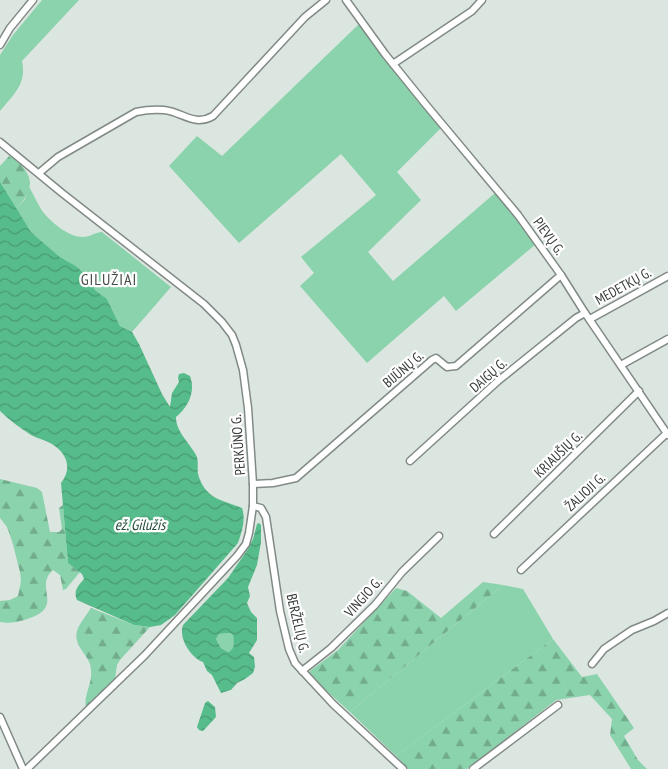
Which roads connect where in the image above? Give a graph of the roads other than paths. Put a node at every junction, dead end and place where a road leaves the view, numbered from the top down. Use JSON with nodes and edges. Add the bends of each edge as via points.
{"nodes":[{"id":1,"x":33,"y":0,"type":"edge"},
{"id":2,"x":326,"y":0,"type":"edge"},
{"id":3,"x":346,"y":0,"type":"edge"},
{"id":4,"x":482,"y":0,"type":"edge"},
{"id":5,"x":0,"y":45,"type":"edge"},
{"id":6,"x":393,"y":64,"type":"junction"},
{"id":7,"x":0,"y":142,"type":"edge"},
{"id":8,"x":38,"y":173,"type":"junction"},
{"id":9,"x":561,"y":275,"type":"junction"},
{"id":10,"x":668,"y":276,"type":"edge"},
{"id":11,"x":587,"y":316,"type":"junction"},
{"id":12,"x":668,"y":339,"type":"edge"},
{"id":13,"x":620,"y":365,"type":"junction"},
{"id":14,"x":639,"y":391,"type":"junction"},
{"id":15,"x":668,"y":434,"type":"edge"},
{"id":16,"x":410,"y":461,"type":"dead end"},
{"id":17,"x":253,"y":484,"type":"junction"},
{"id":18,"x":253,"y":506,"type":"junction"},
{"id":19,"x":494,"y":534,"type":"dead end"},
{"id":20,"x":439,"y":536,"type":"dead end"},
{"id":21,"x":521,"y":570,"type":"dead end"},
{"id":22,"x":668,"y":613,"type":"edge"},
{"id":23,"x":592,"y":664,"type":"dead end"},
{"id":24,"x":302,"y":672,"type":"junction"},
{"id":25,"x":558,"y":705,"type":"dead end"},
{"id":26,"x":0,"y":717,"type":"edge"},
{"id":27,"x":23,"y":769,"type":"edge"},
{"id":28,"x":27,"y":769,"type":"edge"},
{"id":29,"x":403,"y":769,"type":"edge"},
{"id":30,"x":473,"y":769,"type":"edge"}],
"edges":[{"from":1,"to":5,"type":"street"},
{"from":2,"to":8,"type":"street","via":[[213,116],[198,121],[166,110],[136,112],[58,157]]},
{"from":3,"to":6,"type":"street","name":"PIEVŲ G."},
{"from":4,"to":6,"type":"street","via":[[472,11]]},
{"from":6,"to":9,"type":"street","name":"PIEVŲ G.","via":[[518,215]]},
{"from":7,"to":8,"type":"street","name":"PERKŪNO G."},
{"from":8,"to":17,"type":"street","name":"PERKŪNO G.","via":[[204,304],[228,328],[243,370]]},
{"from":9,"to":11,"type":"street","name":"PIEVŲ G."},
{"from":9,"to":17,"type":"street","name":"BIJŪNŲ G.","via":[[456,366],[447,367],[436,358],[432,360],[296,478]]},
{"from":10,"to":11,"type":"street","name":"MEDETKŲ G."},
{"from":11,"to":13,"type":"street","name":"PIEVŲ G."},
{"from":11,"to":16,"type":"street","name":"DAIGŲ G.","via":[[576,318],[498,381]]},
{"from":12,"to":13,"type":"street"},
{"from":13,"to":14,"type":"street","name":"PIEVŲ G."},
{"from":14,"to":15,"type":"street","name":"PIEVŲ G."},
{"from":14,"to":19,"type":"street","name":"KRIAUŠIŲ G."},
{"from":15,"to":21,"type":"street","name":"ŽALIOJI G."},
{"from":17,"to":18,"type":"street","name":"PERKŪNO G."},
{"from":18,"to":24,"type":"street","name":"BERŽELIŲ G.","via":[[262,508],[266,517],[286,636],[292,657]]},
{"from":18,"to":28,"type":"street","name":"PERKŪNO G.","via":[[246,544],[237,556],[145,655]]},
{"from":20,"to":24,"type":"street","name":"VINGIO G.","via":[[347,633]]},
{"from":22,"to":23,"type":"street","via":[[632,630],[604,649]]},
{"from":24,"to":29,"type":"street","name":"BERŽELIŲ G."},
{"from":25,"to":30,"type":"street"},
{"from":26,"to":27,"type":"street"}]}
